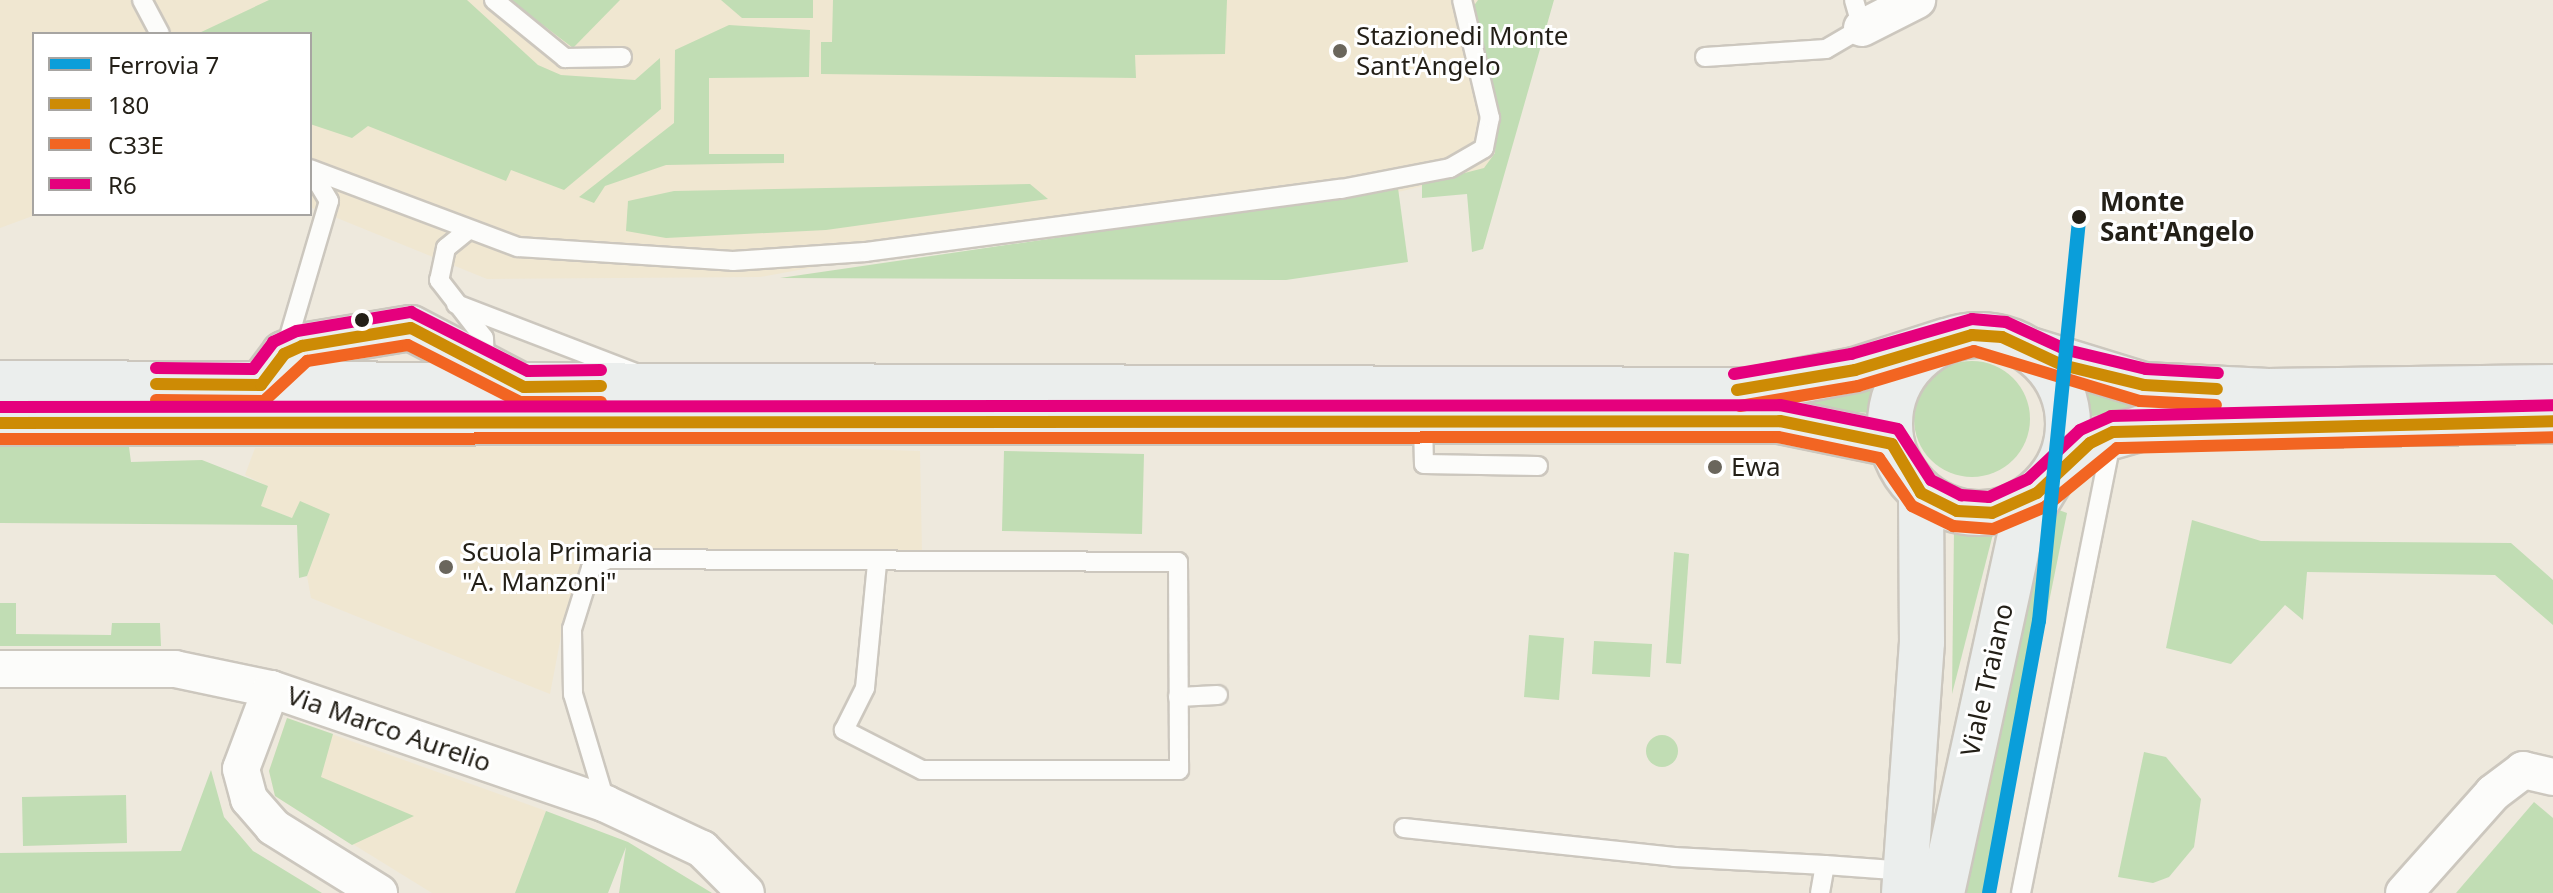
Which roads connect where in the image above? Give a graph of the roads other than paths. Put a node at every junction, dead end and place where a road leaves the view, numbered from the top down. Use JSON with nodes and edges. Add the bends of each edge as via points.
{"nodes":[{"id":1,"x":142,"y":0,"type":"edge"},
{"id":2,"x":494,"y":0,"type":"edge"},
{"id":3,"x":1462,"y":0,"type":"edge"},
{"id":4,"x":1917,"y":0,"type":"edge"},
{"id":5,"x":1858,"y":14,"type":"edge"},
{"id":6,"x":159,"y":32,"type":"edge"},
{"id":7,"x":622,"y":57,"type":"dead end"},
{"id":8,"x":1705,"y":57,"type":"dead end"},
{"id":9,"x":312,"y":171,"type":"edge"},
{"id":10,"x":312,"y":173,"type":"edge"},
{"id":11,"x":467,"y":231,"type":"junction"},
{"id":12,"x":456,"y":304,"type":"junction"},
{"id":13,"x":1946,"y":341,"type":"junction"},
{"id":14,"x":2030,"y":350,"type":"junction"},
{"id":15,"x":273,"y":369,"type":"junction"},
{"id":16,"x":498,"y":381,"type":"junction"},
{"id":17,"x":0,"y":383,"type":"edge"},
{"id":18,"x":665,"y":385,"type":"junction"},
{"id":19,"x":2553,"y":387,"type":"edge"},
{"id":20,"x":1423,"y":421,"type":"junction"},
{"id":21,"x":2553,"y":421,"type":"edge"},
{"id":22,"x":0,"y":423,"type":"edge"},
{"id":23,"x":462,"y":428,"type":"junction"},
{"id":24,"x":2113,"y":432,"type":"junction"},
{"id":25,"x":1892,"y":444,"type":"junction"},
{"id":26,"x":1538,"y":466,"type":"dead end"},
{"id":27,"x":2053,"y":475,"type":"junction"},
{"id":28,"x":1921,"y":493,"type":"junction"},
{"id":29,"x":877,"y":564,"type":"junction"},
{"id":30,"x":0,"y":669,"type":"edge"},
{"id":31,"x":271,"y":689,"type":"junction"},
{"id":32,"x":1218,"y":695,"type":"dead end"},
{"id":33,"x":1178,"y":697,"type":"junction"},
{"id":34,"x":2553,"y":777,"type":"edge"},
{"id":35,"x":606,"y":804,"type":"junction"},
{"id":36,"x":1404,"y":828,"type":"dead end"},
{"id":37,"x":1825,"y":865,"type":"junction"},
{"id":38,"x":1918,"y":886,"type":"edge"},
{"id":39,"x":379,"y":893,"type":"edge"},
{"id":40,"x":746,"y":893,"type":"edge"},
{"id":41,"x":1820,"y":893,"type":"edge"},
{"id":42,"x":2021,"y":893,"type":"edge"},
{"id":43,"x":2404,"y":893,"type":"edge"}],
"edges":[{"from":1,"to":6,"type":"lane"},
{"from":2,"to":7,"type":"lane","via":[[565,58]]},
{"from":3,"to":11,"type":"lane","via":[[1490,118],[1484,148],[1450,168],[881,250],[763,259],[554,253]]},
{"from":4,"to":5,"type":"street"},
{"from":5,"to":8,"type":"lane","via":[[1826,49]]},
{"from":9,"to":11,"type":"lane"},
{"from":10,"to":15,"type":"lane","via":[[329,201]]},
{"from":11,"to":12,"type":"lane","via":[[440,260],[441,288]]},
{"from":12,"to":16,"type":"lane","via":[[484,338]]},
{"from":12,"to":18,"type":"lane"},
{"from":13,"to":14,"type":"main road","via":[[2002,337]]},
{"from":13,"to":18,"type":"main road","via":[[1855,370],[1752,390]]},
{"from":13,"to":25,"type":"main road","via":[[1917,359],[1898,385]]},
{"from":14,"to":19,"type":"main road","via":[[2144,385],[2268,391]]},
{"from":14,"to":27,"type":"main road","via":[[2064,397],[2068,435]]},
{"from":15,"to":16,"type":"main road"},
{"from":15,"to":16,"type":"main road","via":[[321,339],[411,328]]},
{"from":15,"to":17,"type":"main road"},
{"from":16,"to":18,"type":"main road"},
{"from":16,"to":23,"type":"main road"},
{"from":20,"to":23,"type":"main road","via":[[540,419]]},
{"from":20,"to":25,"type":"main road","via":[[1780,421]]},
{"from":20,"to":26,"type":"lane","via":[[1424,464]]},
{"from":21,"to":24,"type":"main road"},
{"from":22,"to":23,"type":"main road"},
{"from":24,"to":27,"type":"main road"},
{"from":24,"to":42,"type":"lane"},
{"from":25,"to":28,"type":"main road","via":[[1897,463]]},
{"from":27,"to":28,"type":"main road","via":[[2021,503],[1992,513],[1957,511]]},
{"from":27,"to":38,"type":"main road","name":"Viale Traiano","via":[[2022,526]]},
{"from":28,"to":38,"type":"main road"},
{"from":29,"to":33,"type":"lane","via":[[1178,562]]},
{"from":29,"to":33,"type":"lane","via":[[865,688],[844,730],[922,770],[1179,770]]},
{"from":29,"to":35,"type":"lane","via":[[608,559],[591,568],[572,629],[573,694]]},
{"from":30,"to":31,"type":"street","name":"Via Marco Aurelio","via":[[175,669]]},
{"from":31,"to":35,"type":"street","name":"Via Marco Aurelio"},
{"from":31,"to":39,"type":"street","via":[[241,769],[249,799],[273,827]]},
{"from":32,"to":33,"type":"lane"},
{"from":34,"to":43,"type":"street","via":[[2523,770],[2493,793]]},
{"from":35,"to":40,"type":"street","name":"Via Marco Aurelio","via":[[702,849]]},
{"from":36,"to":37,"type":"lane","via":[[1674,857]]},
{"from":37,"to":38,"type":"lane"},
{"from":37,"to":41,"type":"lane"}]}
